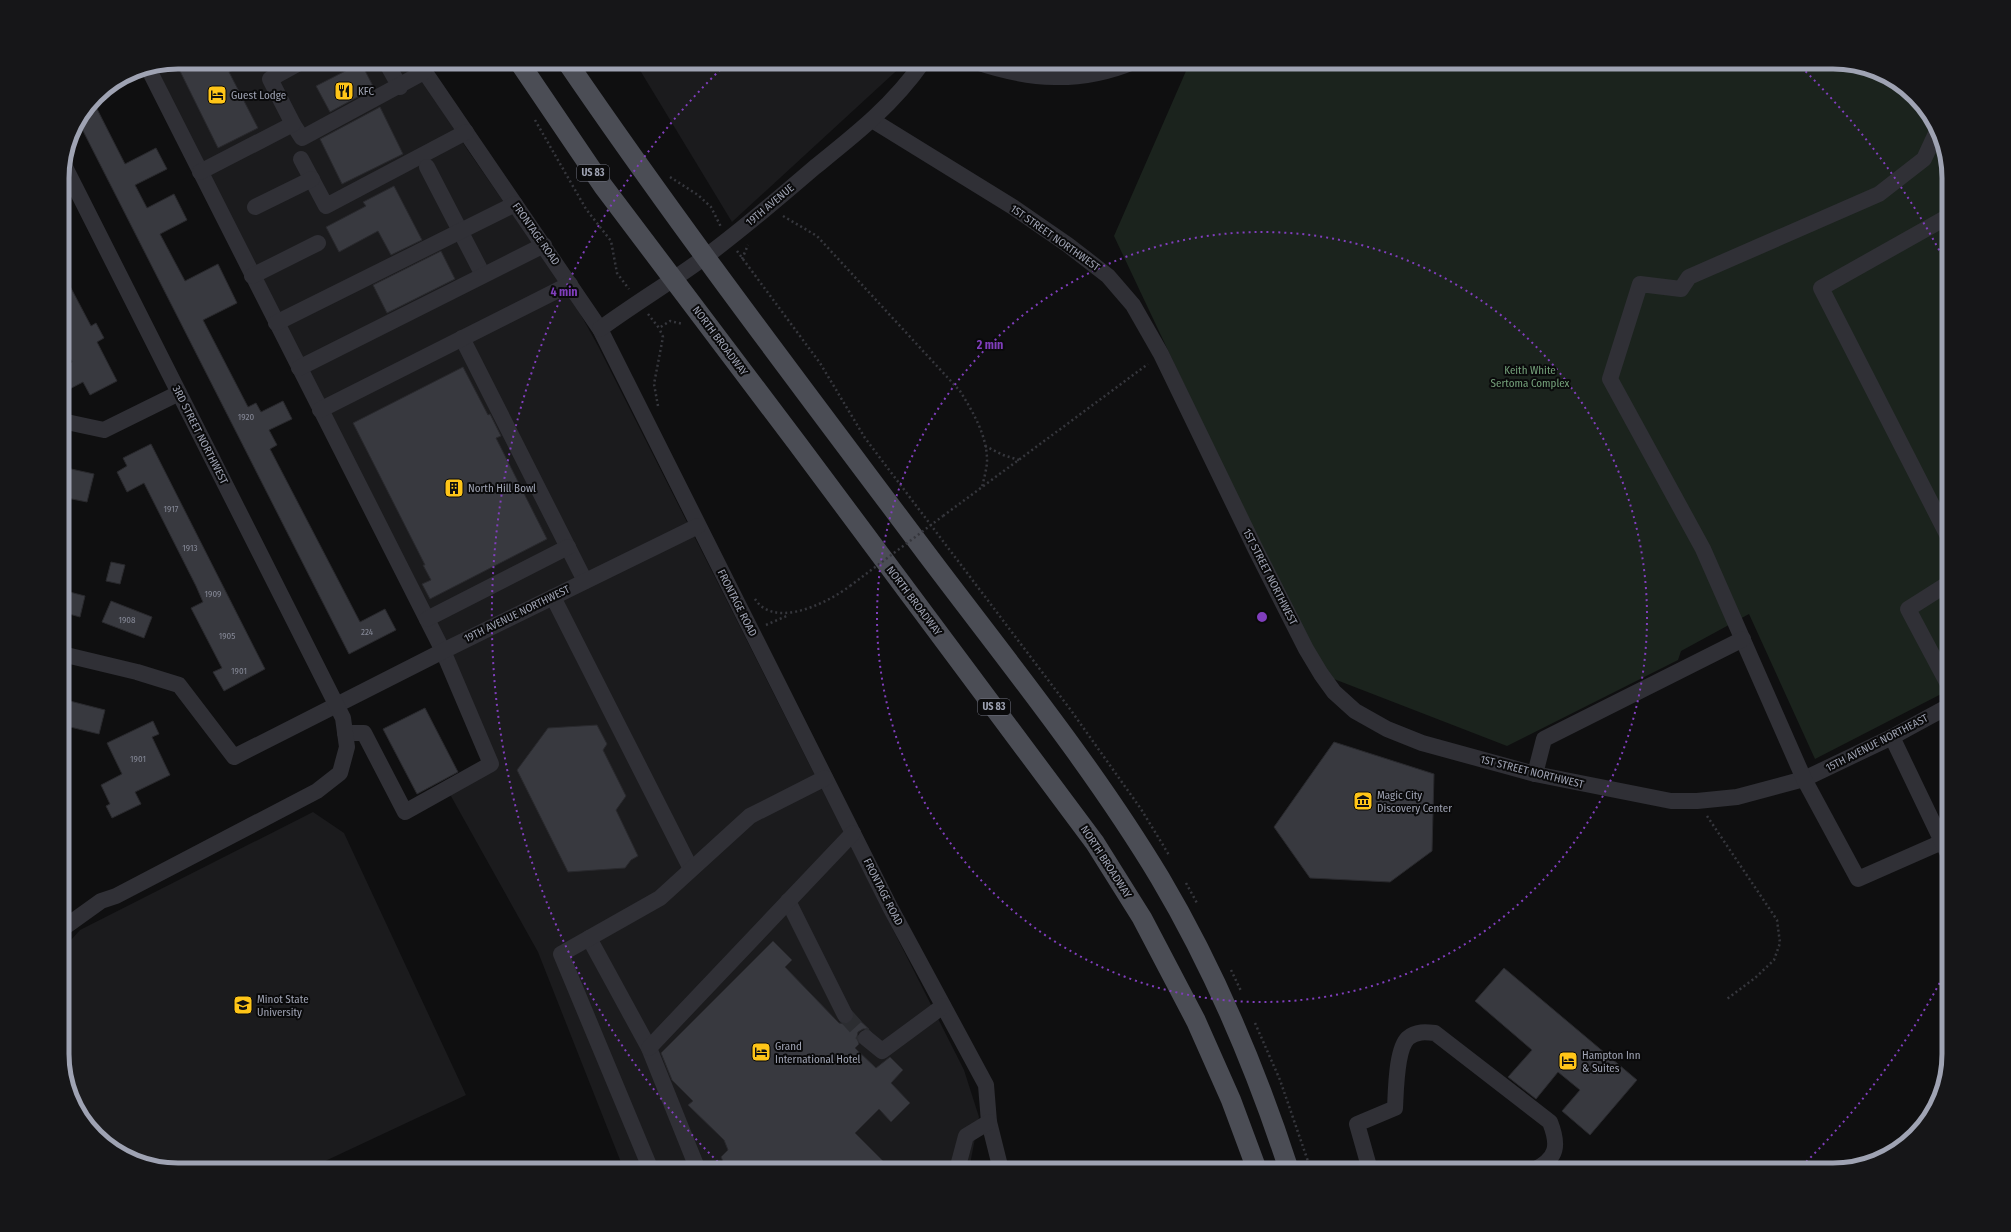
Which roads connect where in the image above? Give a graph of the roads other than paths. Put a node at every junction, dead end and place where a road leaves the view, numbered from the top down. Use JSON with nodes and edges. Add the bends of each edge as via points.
{"nodes":[{"id":1,"x":288,"y":69,"type":"edge"},
{"id":2,"x":390,"y":69,"type":"edge"},
{"id":3,"x":419,"y":69,"type":"edge"},
{"id":4,"x":422,"y":69,"type":"edge"},
{"id":5,"x":525,"y":69,"type":"edge"},
{"id":6,"x":572,"y":69,"type":"edge"},
{"id":7,"x":918,"y":69,"type":"edge"},
{"id":8,"x":996,"y":69,"type":"edge"},
{"id":9,"x":1109,"y":69,"type":"edge"},
{"id":10,"x":150,"y":73,"type":"edge"},
{"id":11,"x":400,"y":87,"type":"junction"},
{"id":12,"x":872,"y":120,"type":"junction"},
{"id":13,"x":293,"y":124,"type":"junction"},
{"id":14,"x":466,"y":132,"type":"junction"},
{"id":15,"x":1934,"y":138,"type":"edge"},
{"id":16,"x":301,"y":159,"type":"dead end"},
{"id":17,"x":427,"y":167,"type":"dead end"},
{"id":18,"x":200,"y":172,"type":"junction"},
{"id":19,"x":69,"y":175,"type":"edge"},
{"id":20,"x":312,"y":179,"type":"junction"},
{"id":21,"x":515,"y":204,"type":"junction"},
{"id":22,"x":255,"y":207,"type":"dead end"},
{"id":23,"x":1942,"y":220,"type":"edge"},
{"id":24,"x":461,"y":231,"type":"junction"},
{"id":25,"x":318,"y":243,"type":"dead end"},
{"id":26,"x":544,"y":245,"type":"junction"},
{"id":27,"x":705,"y":258,"type":"junction"},
{"id":28,"x":483,"y":275,"type":"junction"},
{"id":29,"x":252,"y":276,"type":"junction"},
{"id":30,"x":674,"y":280,"type":"junction"},
{"id":31,"x":570,"y":284,"type":"junction"},
{"id":32,"x":276,"y":323,"type":"junction"},
{"id":33,"x":600,"y":329,"type":"junction"},
{"id":34,"x":462,"y":338,"type":"junction"},
{"id":35,"x":299,"y":368,"type":"junction"},
{"id":36,"x":179,"y":393,"type":"junction"},
{"id":37,"x":320,"y":410,"type":"junction"},
{"id":38,"x":69,"y":422,"type":"edge"},
{"id":39,"x":1942,"y":524,"type":"edge"},
{"id":40,"x":698,"y":526,"type":"junction"},
{"id":41,"x":568,"y":547,"type":"junction"},
{"id":42,"x":585,"y":581,"type":"junction"},
{"id":43,"x":1942,"y":587,"type":"edge"},
{"id":44,"x":553,"y":597,"type":"junction"},
{"id":45,"x":427,"y":619,"type":"junction"},
{"id":46,"x":1743,"y":639,"type":"junction"},
{"id":47,"x":443,"y":651,"type":"junction"},
{"id":48,"x":69,"y":656,"type":"edge"},
{"id":49,"x":1942,"y":673,"type":"edge"},
{"id":50,"x":336,"y":705,"type":"junction"},
{"id":51,"x":1942,"y":710,"type":"edge"},
{"id":52,"x":345,"y":733,"type":"junction"},
{"id":53,"x":1892,"y":737,"type":"junction"},
{"id":54,"x":1535,"y":774,"type":"junction"},
{"id":55,"x":825,"y":778,"type":"junction"},
{"id":56,"x":1804,"y":779,"type":"junction"},
{"id":57,"x":853,"y":833,"type":"junction"},
{"id":58,"x":1942,"y":843,"type":"edge"},
{"id":59,"x":1942,"y":850,"type":"edge"},
{"id":60,"x":691,"y":869,"type":"junction"},
{"id":61,"x":788,"y":901,"type":"junction"},
{"id":62,"x":69,"y":924,"type":"edge"},
{"id":63,"x":589,"y":938,"type":"junction"},
{"id":64,"x":943,"y":1006,"type":"junction"},
{"id":65,"x":845,"y":1015,"type":"tunnel mouth"},
{"id":66,"x":866,"y":1038,"type":"tunnel mouth"},
{"id":67,"x":649,"y":1048,"type":"junction"},
{"id":68,"x":989,"y":1122,"type":"junction"},
{"id":69,"x":648,"y":1163,"type":"edge"},
{"id":70,"x":695,"y":1163,"type":"edge"},
{"id":71,"x":959,"y":1163,"type":"edge"},
{"id":72,"x":998,"y":1163,"type":"edge"},
{"id":73,"x":1254,"y":1163,"type":"edge"},
{"id":74,"x":1287,"y":1163,"type":"edge"},
{"id":75,"x":1368,"y":1163,"type":"edge"},
{"id":76,"x":1548,"y":1163,"type":"edge"}],
"edges":[{"from":1,"to":13,"type":"street","via":[[270,79]]},
{"from":2,"to":11,"type":"street"},
{"from":3,"to":11,"type":"street"},
{"from":4,"to":14,"type":"street","name":"FRONTAGE ROAD"},
{"from":5,"to":30,"type":"main road","name":"NORTH BROADWAY","number":"US 83","via":[[603,186]]},
{"from":6,"to":27,"type":"main road"},
{"from":7,"to":12,"type":"street","name":"19TH AVENUE","via":[[905,87]]},
{"from":8,"to":9,"type":"street","via":[[1032,77],[1065,78]]},
{"from":10,"to":18,"type":"street"},
{"from":11,"to":13,"type":"street","via":[[302,138]]},
{"from":12,"to":27,"type":"street","name":"19TH AVENUE"},
{"from":12,"to":54,"type":"street","name":"1ST STREET NORTHWEST","via":[[1013,207],[1068,245],[1108,276],[1132,305],[1161,354],[1306,649],[1334,692],[1355,711],[1387,729],[1422,742]]},
{"from":13,"to":18,"type":"street"},
{"from":14,"to":20,"type":"street","via":[[326,206]]},
{"from":14,"to":21,"type":"street","name":"FRONTAGE ROAD"},
{"from":15,"to":46,"type":"street","via":[[1924,159],[1879,194],[1689,278],[1681,289],[1640,284],[1610,379],[1703,549]]},
{"from":16,"to":20,"type":"street"},
{"from":17,"to":24,"type":"street"},
{"from":18,"to":29,"type":"street"},
{"from":19,"to":36,"type":"street","name":"3RD STREET NORTHWEST"},
{"from":20,"to":22,"type":"street"},
{"from":21,"to":24,"type":"street"},
{"from":21,"to":26,"type":"street","name":"FRONTAGE ROAD"},
{"from":23,"to":39,"type":"street","via":[[1821,288]]},
{"from":24,"to":28,"type":"street"},
{"from":24,"to":32,"type":"street"},
{"from":25,"to":29,"type":"street"},
{"from":26,"to":28,"type":"street"},
{"from":26,"to":31,"type":"street","name":"FRONTAGE ROAD"},
{"from":27,"to":30,"type":"street","name":"19TH AVENUE"},
{"from":27,"to":74,"type":"main road","via":[[1061,733],[1128,828],[1177,909],[1227,1008],[1261,1089]]},
{"from":28,"to":35,"type":"street"},
{"from":29,"to":32,"type":"street"},
{"from":30,"to":33,"type":"street","name":"19TH AVENUE"},
{"from":30,"to":73,"type":"main road","name":"NORTH BROADWAY","number":"US 83","via":[[1061,796],[1103,856],[1156,943],[1196,1021],[1231,1100]]},
{"from":31,"to":33,"type":"street","name":"FRONTAGE ROAD"},
{"from":31,"to":34,"type":"street"},
{"from":32,"to":35,"type":"street"},
{"from":33,"to":40,"type":"street","name":"FRONTAGE ROAD"},
{"from":34,"to":37,"type":"street"},
{"from":34,"to":41,"type":"street"},
{"from":35,"to":37,"type":"street"},
{"from":36,"to":38,"type":"street","via":[[104,430]]},
{"from":36,"to":50,"type":"street","name":"3RD STREET NORTHWEST"},
{"from":37,"to":45,"type":"street"},
{"from":40,"to":42,"type":"street","name":"19TH AVENUE NORTHWEST"},
{"from":40,"to":55,"type":"street","name":"FRONTAGE ROAD"},
{"from":41,"to":42,"type":"street"},
{"from":41,"to":45,"type":"street"},
{"from":42,"to":44,"type":"street","name":"19TH AVENUE NORTHWEST"},
{"from":43,"to":49,"type":"street","via":[[1908,609]]},
{"from":44,"to":47,"type":"street","name":"19TH AVENUE NORTHWEST"},
{"from":44,"to":60,"type":"street"},
{"from":45,"to":47,"type":"street"},
{"from":46,"to":54,"type":"street","via":[[1544,739]]},
{"from":46,"to":56,"type":"street"},
{"from":47,"to":50,"type":"street","name":"19TH AVENUE NORTHWEST"},
{"from":47,"to":52,"type":"street","via":[[491,764],[405,812],[364,733]]},
{"from":48,"to":50,"type":"street","name":"19TH AVENUE NORTHWEST","via":[[179,685],[234,757]]},
{"from":50,"to":52,"type":"street","name":"3RD STREET NORTHWEST","via":[[343,718]]},
{"from":51,"to":53,"type":"street","name":"15TH AVENUE NORTHEAST"},
{"from":52,"to":62,"type":"street","name":"3RD STREET NORTHWEST","via":[[348,747],[340,774],[317,791],[102,902]]},
{"from":53,"to":56,"type":"street","name":"15TH AVENUE NORTHEAST"},
{"from":53,"to":58,"type":"street"},
{"from":54,"to":56,"type":"street","name":"1ST STREET NORTHWEST","via":[[1671,801],[1737,797]]},
{"from":55,"to":57,"type":"street","name":"FRONTAGE ROAD"},
{"from":55,"to":60,"type":"street","via":[[750,816]]},
{"from":56,"to":59,"type":"street","via":[[1858,879]]},
{"from":57,"to":61,"type":"street"},
{"from":57,"to":64,"type":"street","name":"FRONTAGE ROAD"},
{"from":60,"to":63,"type":"street","via":[[660,898]]},
{"from":61,"to":65,"type":"street"},
{"from":61,"to":67,"type":"street"},
{"from":63,"to":67,"type":"street"},
{"from":63,"to":69,"type":"street","via":[[561,954]]},
{"from":64,"to":66,"type":"street","via":[[882,1051]]},
{"from":64,"to":68,"type":"street","name":"FRONTAGE ROAD","via":[[986,1085]]},
{"from":67,"to":70,"type":"street"},
{"from":68,"to":71,"type":"street","via":[[966,1136]]},
{"from":68,"to":72,"type":"street","name":"FRONTAGE ROAD"},
{"from":75,"to":76,"type":"street","via":[[1357,1124],[1395,1108],[1400,1056],[1408,1038],[1422,1031],[1435,1033],[1550,1122],[1555,1135],[1554,1152]]}]}
